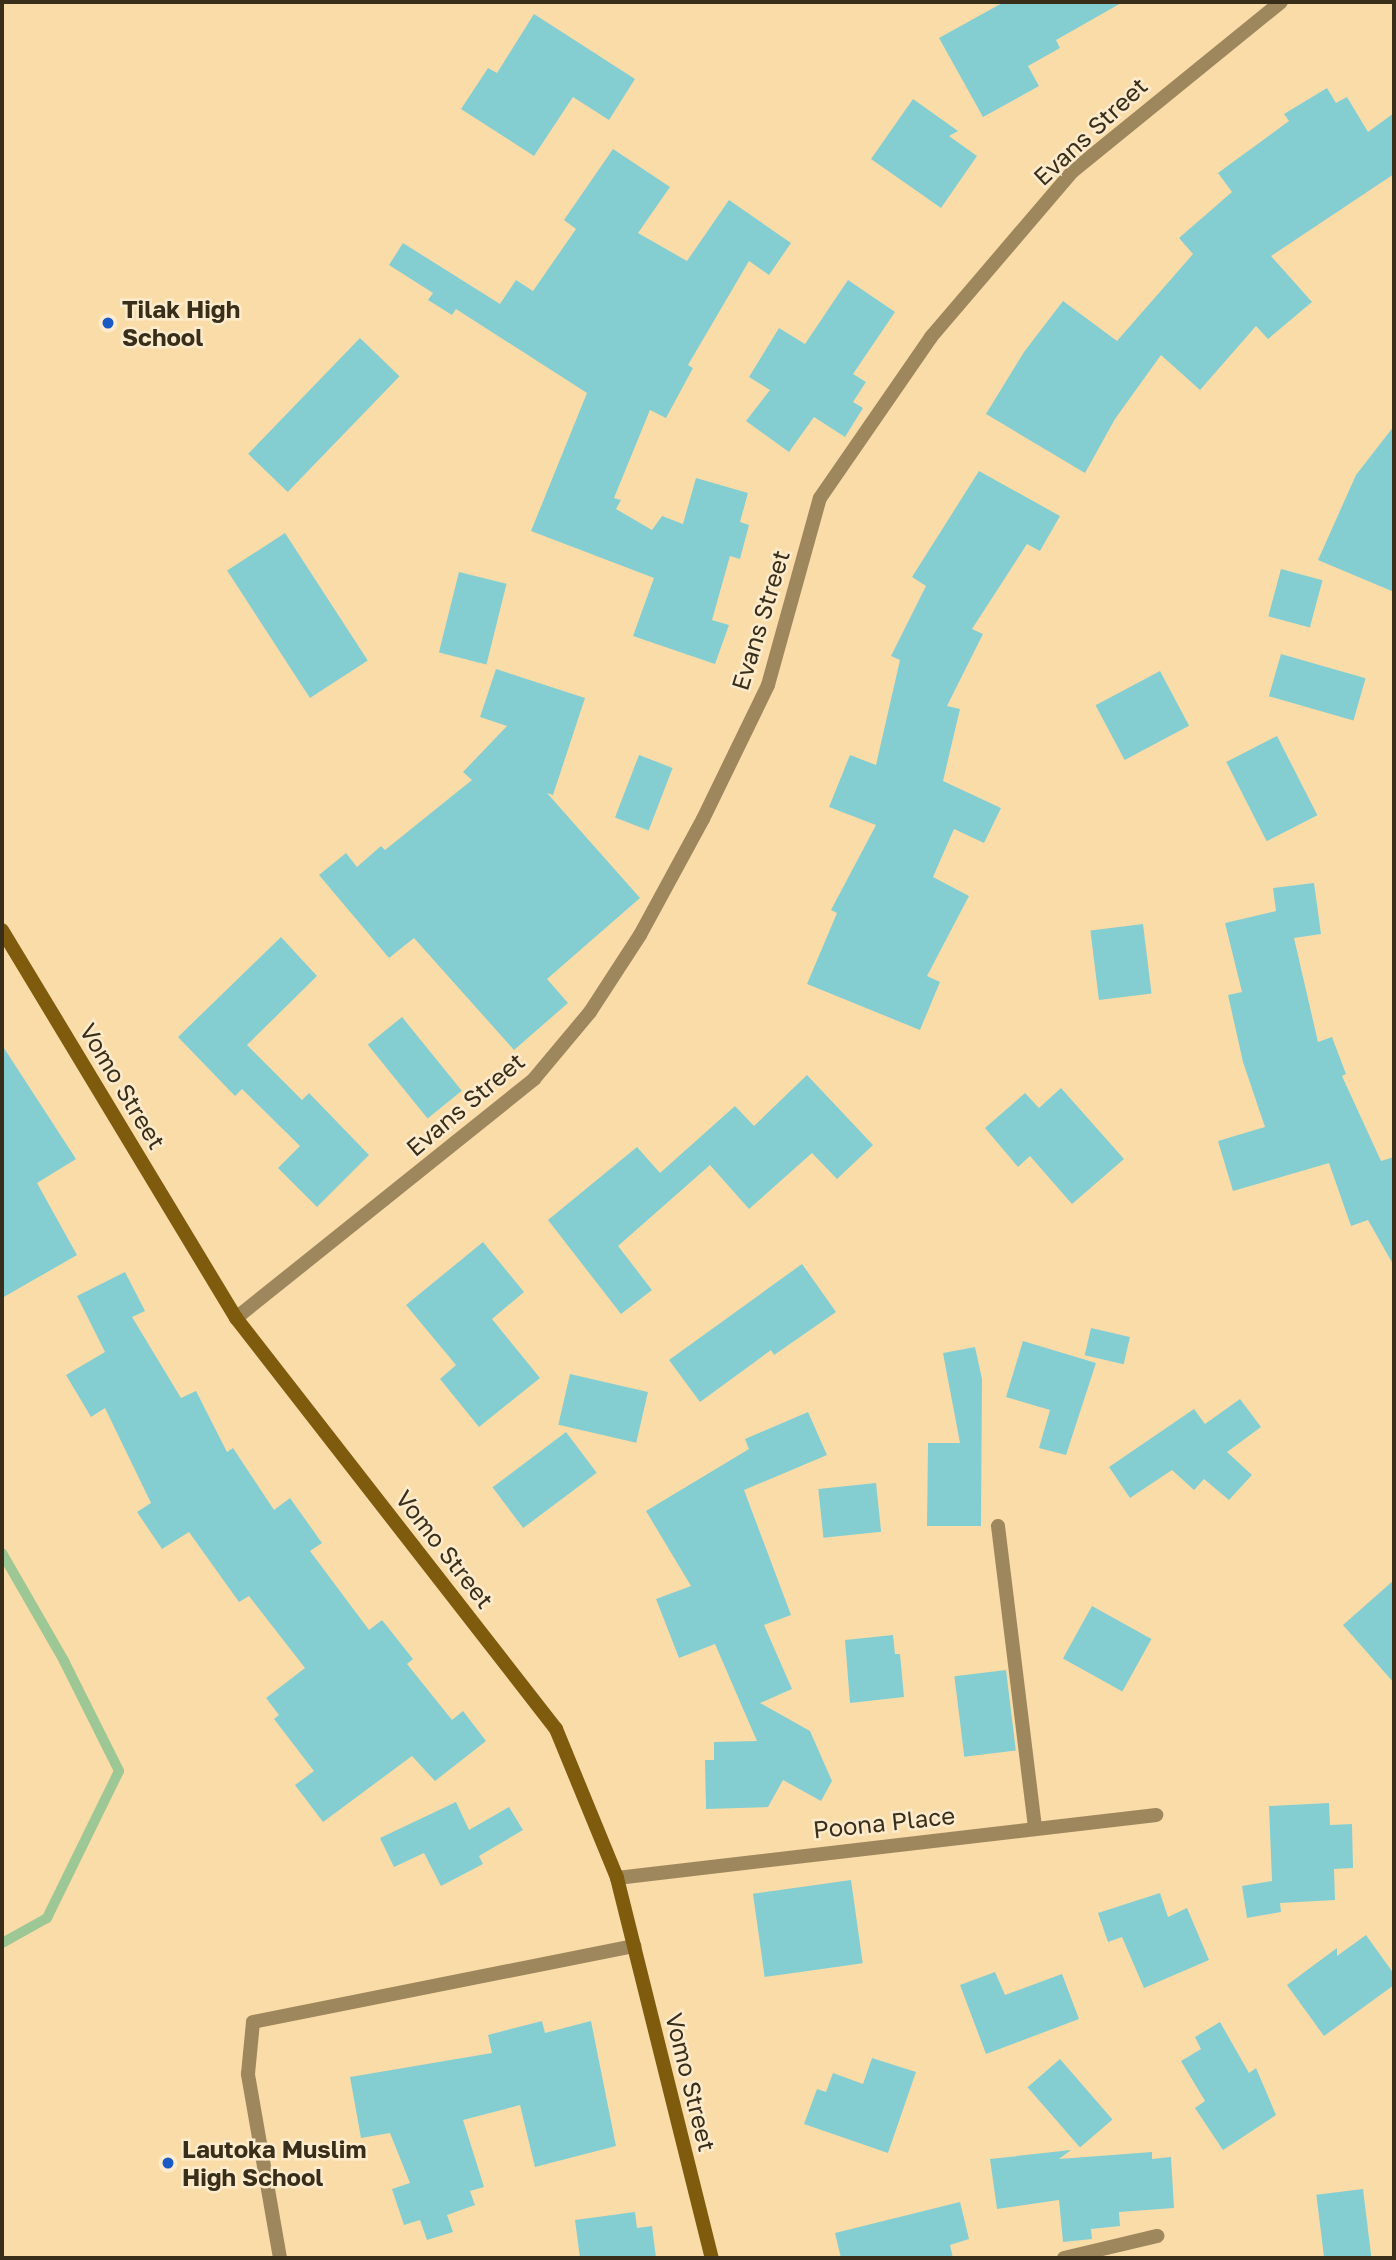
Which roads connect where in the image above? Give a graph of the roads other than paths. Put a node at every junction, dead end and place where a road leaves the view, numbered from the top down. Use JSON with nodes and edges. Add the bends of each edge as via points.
{"nodes":[{"id":1,"x":1281,"y":2,"type":"edge"},
{"id":2,"x":2,"y":930,"type":"edge"},
{"id":3,"x":236,"y":1318,"type":"junction"},
{"id":4,"x":998,"y":1526,"type":"dead end"},
{"id":5,"x":1156,"y":1815,"type":"dead end"},
{"id":6,"x":1035,"y":1828,"type":"junction"},
{"id":7,"x":617,"y":1878,"type":"junction"},
{"id":8,"x":634,"y":1945,"type":"junction"},
{"id":9,"x":1157,"y":2236,"type":"dead end"},
{"id":10,"x":280,"y":2258,"type":"edge"},
{"id":11,"x":712,"y":2258,"type":"edge"},
{"id":12,"x":1064,"y":2258,"type":"edge"}],
"edges":[{"from":1,"to":3,"type":"street","name":"Evans Street","via":[[1073,171],[931,337],[828,486],[820,498],[768,685],[666,889],[590,1012],[534,1079]]},
{"from":2,"to":3,"type":"main road","name":"Vomo Street"},
{"from":3,"to":7,"type":"main road","name":"Vomo Street","via":[[556,1729]]},
{"from":4,"to":6,"type":"street"},
{"from":5,"to":6,"type":"street","name":"Poona Place"},
{"from":6,"to":7,"type":"street","name":"Poona Place"},
{"from":7,"to":8,"type":"main road","name":"Vomo Street"},
{"from":8,"to":10,"type":"street","via":[[253,2022],[248,2074]]},
{"from":8,"to":11,"type":"main road","name":"Vomo Street"},
{"from":9,"to":12,"type":"street"}]}
